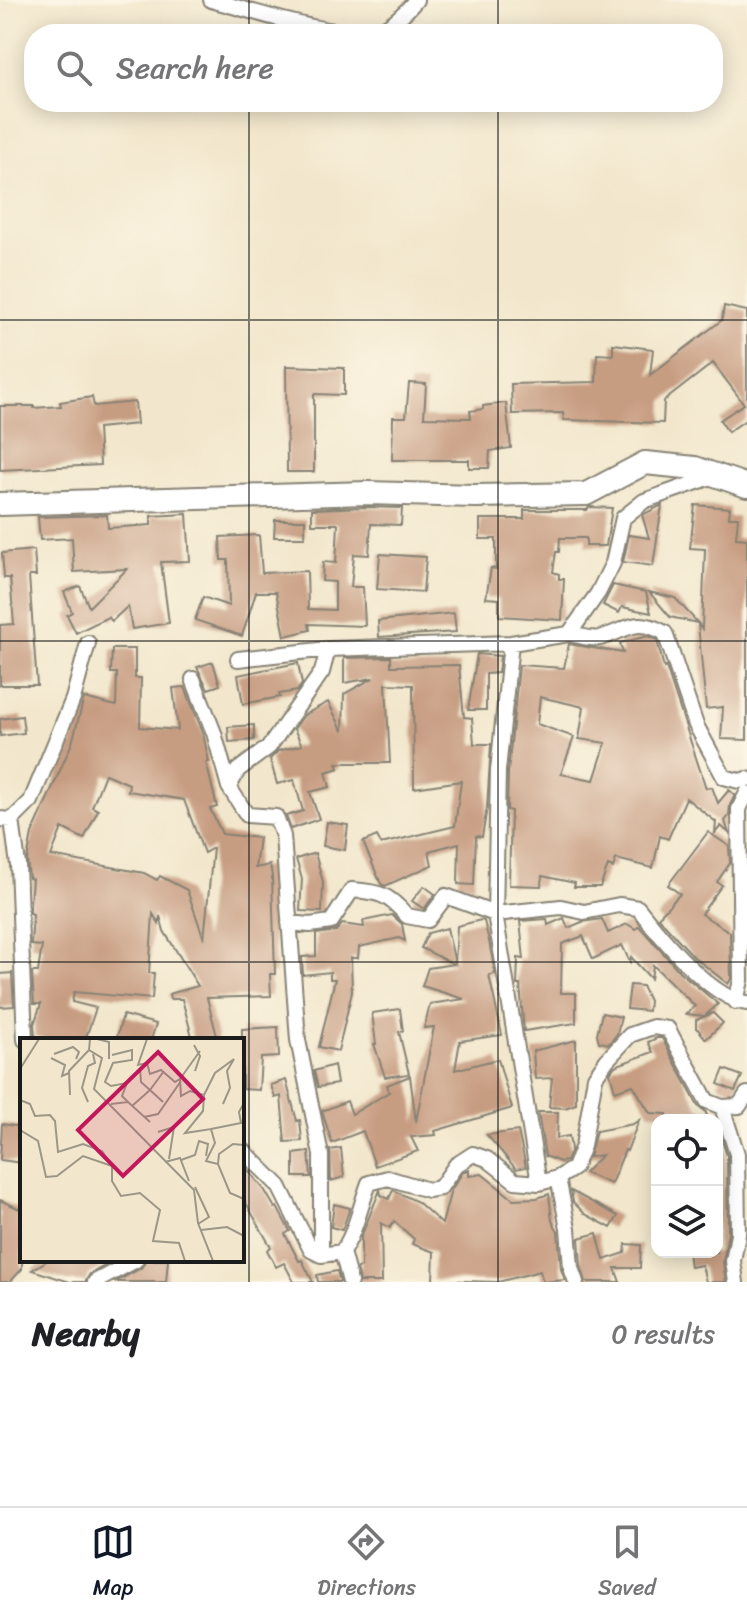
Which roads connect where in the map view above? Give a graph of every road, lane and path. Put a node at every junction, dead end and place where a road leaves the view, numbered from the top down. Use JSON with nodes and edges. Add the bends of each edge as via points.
{"nodes":[{"id":1,"x":211,"y":0,"type":"edge"},
{"id":2,"x":416,"y":0,"type":"edge"},
{"id":3,"x":305,"y":24,"type":"edge"},
{"id":4,"x":388,"y":24,"type":"edge"},
{"id":5,"x":717,"y":475,"type":"junction"},
{"id":6,"x":747,"y":486,"type":"edge"},
{"id":7,"x":0,"y":504,"type":"edge"},
{"id":8,"x":569,"y":634,"type":"junction"},
{"id":9,"x":88,"y":643,"type":"dead end"},
{"id":10,"x":511,"y":643,"type":"junction"},
{"id":11,"x":328,"y":649,"type":"junction"},
{"id":12,"x":238,"y":659,"type":"dead end"},
{"id":13,"x":193,"y":679,"type":"dead end"},
{"id":14,"x":747,"y":779,"type":"edge"},
{"id":15,"x":229,"y":787,"type":"junction"},
{"id":16,"x":747,"y":793,"type":"edge"},
{"id":17,"x":6,"y":820,"type":"edge"},
{"id":18,"x":495,"y":914,"type":"junction"},
{"id":19,"x":289,"y":923,"type":"junction"},
{"id":20,"x":741,"y":1002,"type":"edge"},
{"id":21,"x":25,"y":1038,"type":"edge"},
{"id":22,"x":747,"y":1094,"type":"edge"},
{"id":23,"x":722,"y":1107,"type":"junction"},
{"id":24,"x":244,"y":1151,"type":"edge"},
{"id":25,"x":558,"y":1178,"type":"junction"},
{"id":26,"x":539,"y":1183,"type":"junction"},
{"id":27,"x":342,"y":1252,"type":"junction"},
{"id":28,"x":321,"y":1255,"type":"junction"},
{"id":29,"x":132,"y":1262,"type":"edge"},
{"id":30,"x":95,"y":1282,"type":"edge"},
{"id":31,"x":350,"y":1282,"type":"edge"},
{"id":32,"x":576,"y":1282,"type":"edge"},
{"id":33,"x":736,"y":1282,"type":"edge"}],
"edges":[{"from":1,"to":3,"type":"street"},
{"from":2,"to":4,"type":"street"},
{"from":5,"to":6,"type":"main road"},
{"from":5,"to":7,"type":"main road","via":[[645,463],[586,494],[367,493]]},
{"from":5,"to":8,"type":"street","via":[[644,501],[623,518],[613,563]]},
{"from":8,"to":10,"type":"street"},
{"from":8,"to":14,"type":"street","via":[[597,639],[630,625],[650,625],[665,633],[696,725],[724,777]]},
{"from":9,"to":17,"type":"street","via":[[73,699],[31,801]]},
{"from":10,"to":11,"type":"street"},
{"from":10,"to":18,"type":"street","via":[[498,771]]},
{"from":11,"to":12,"type":"street"},
{"from":11,"to":15,"type":"street","via":[[322,672],[269,747],[238,770]]},
{"from":13,"to":15,"type":"street"},
{"from":15,"to":19,"type":"street","via":[[247,815],[276,817],[283,836]]},
{"from":16,"to":20,"type":"street","via":[[739,809]]},
{"from":17,"to":21,"type":"street","via":[[18,865]]},
{"from":18,"to":19,"type":"street","via":[[446,896],[428,920],[407,916],[384,895],[352,890],[331,922]]},
{"from":18,"to":20,"type":"street","via":[[561,907],[584,912],[619,905],[638,908],[712,986]]},
{"from":18,"to":26,"type":"street"},
{"from":19,"to":28,"type":"street","via":[[298,1040],[321,1155]]},
{"from":22,"to":23,"type":"street","via":[[739,1106]]},
{"from":23,"to":25,"type":"street","via":[[707,1101],[668,1029],[653,1027],[630,1035],[595,1077],[583,1146],[574,1168]]},
{"from":23,"to":33,"type":"street","via":[[737,1154]]},
{"from":24,"to":28,"type":"street","via":[[279,1186],[311,1250]]},
{"from":25,"to":26,"type":"street"},
{"from":25,"to":32,"type":"street"},
{"from":26,"to":27,"type":"street","via":[[515,1181],[473,1154],[456,1165],[440,1188],[428,1190],[388,1178],[369,1183],[355,1233]]},
{"from":27,"to":28,"type":"street"},
{"from":27,"to":31,"type":"street"},
{"from":29,"to":30,"type":"street"}]}
